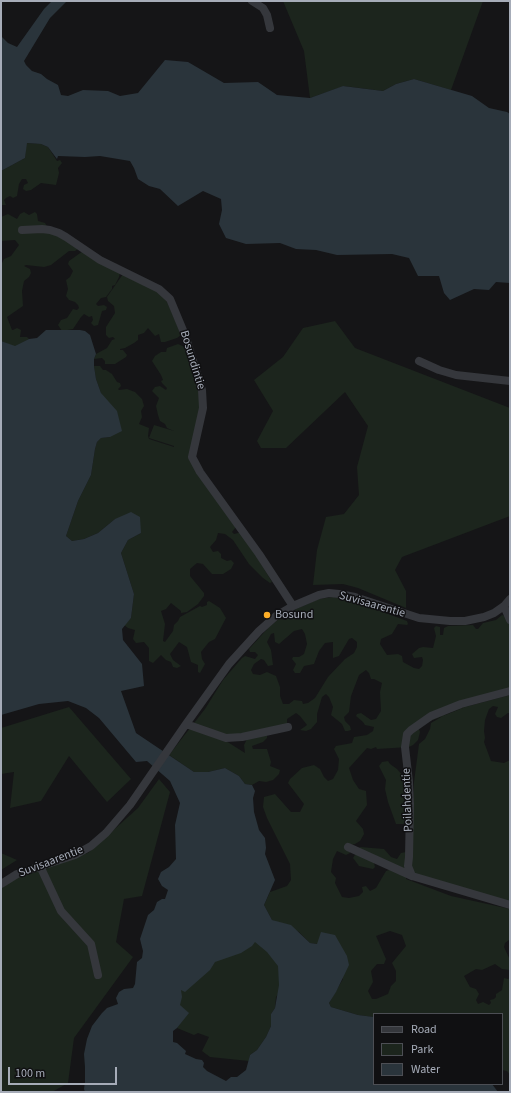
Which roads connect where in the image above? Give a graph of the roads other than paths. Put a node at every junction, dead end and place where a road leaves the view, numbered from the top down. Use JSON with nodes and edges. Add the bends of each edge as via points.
{"nodes":[{"id":1,"x":252,"y":1,"type":"edge"},
{"id":2,"x":270,"y":28,"type":"dead end"},
{"id":3,"x":22,"y":230,"type":"dead end"},
{"id":4,"x":419,"y":361,"type":"dead end"},
{"id":5,"x":510,"y":381,"type":"edge"},
{"id":6,"x":510,"y":599,"type":"edge"},
{"id":7,"x":294,"y":606,"type":"junction"},
{"id":8,"x":504,"y":606,"type":"junction"},
{"id":9,"x":510,"y":620,"type":"edge"},
{"id":10,"x":510,"y":691,"type":"edge"},
{"id":11,"x":186,"y":724,"type":"junction"},
{"id":12,"x":288,"y":727,"type":"dead end"},
{"id":13,"x":348,"y":847,"type":"dead end"},
{"id":14,"x":40,"y":866,"type":"junction"},
{"id":15,"x":412,"y":876,"type":"junction"},
{"id":16,"x":1,"y":884,"type":"edge"},
{"id":17,"x":510,"y":904,"type":"edge"},
{"id":18,"x":98,"y":975,"type":"dead end"}],
"edges":[{"from":1,"to":2,"type":"street","via":[[263,8]]},
{"from":3,"to":7,"type":"street","name":"Bosundintie","via":[[50,230],[66,237],[100,260],[159,289],[170,299],[185,335],[202,390],[204,408],[192,457]]},
{"from":4,"to":5,"type":"street","via":[[456,375]]},
{"from":6,"to":8,"type":"street","name":"Suvisaarentie"},
{"from":7,"to":8,"type":"street","name":"Suvisaarentie","via":[[329,593],[355,597],[419,618],[450,621],[484,617]]},
{"from":7,"to":11,"type":"street","name":"Suvisaarentie","via":[[269,622],[252,638],[215,682]]},
{"from":8,"to":9,"type":"street"},
{"from":10,"to":15,"type":"street","name":"Poilahdentie","via":[[461,704],[431,716],[407,734],[405,747],[410,804],[408,866]]},
{"from":11,"to":12,"type":"street","via":[[226,738]]},
{"from":11,"to":14,"type":"street","name":"Suvisaarentie","via":[[120,817],[98,840],[75,855]]},
{"from":13,"to":15,"type":"street"},
{"from":14,"to":16,"type":"street","name":"Suvisaarentie","via":[[17,874]]},
{"from":14,"to":18,"type":"street","via":[[61,911],[91,944]]},
{"from":15,"to":17,"type":"street"}]}
